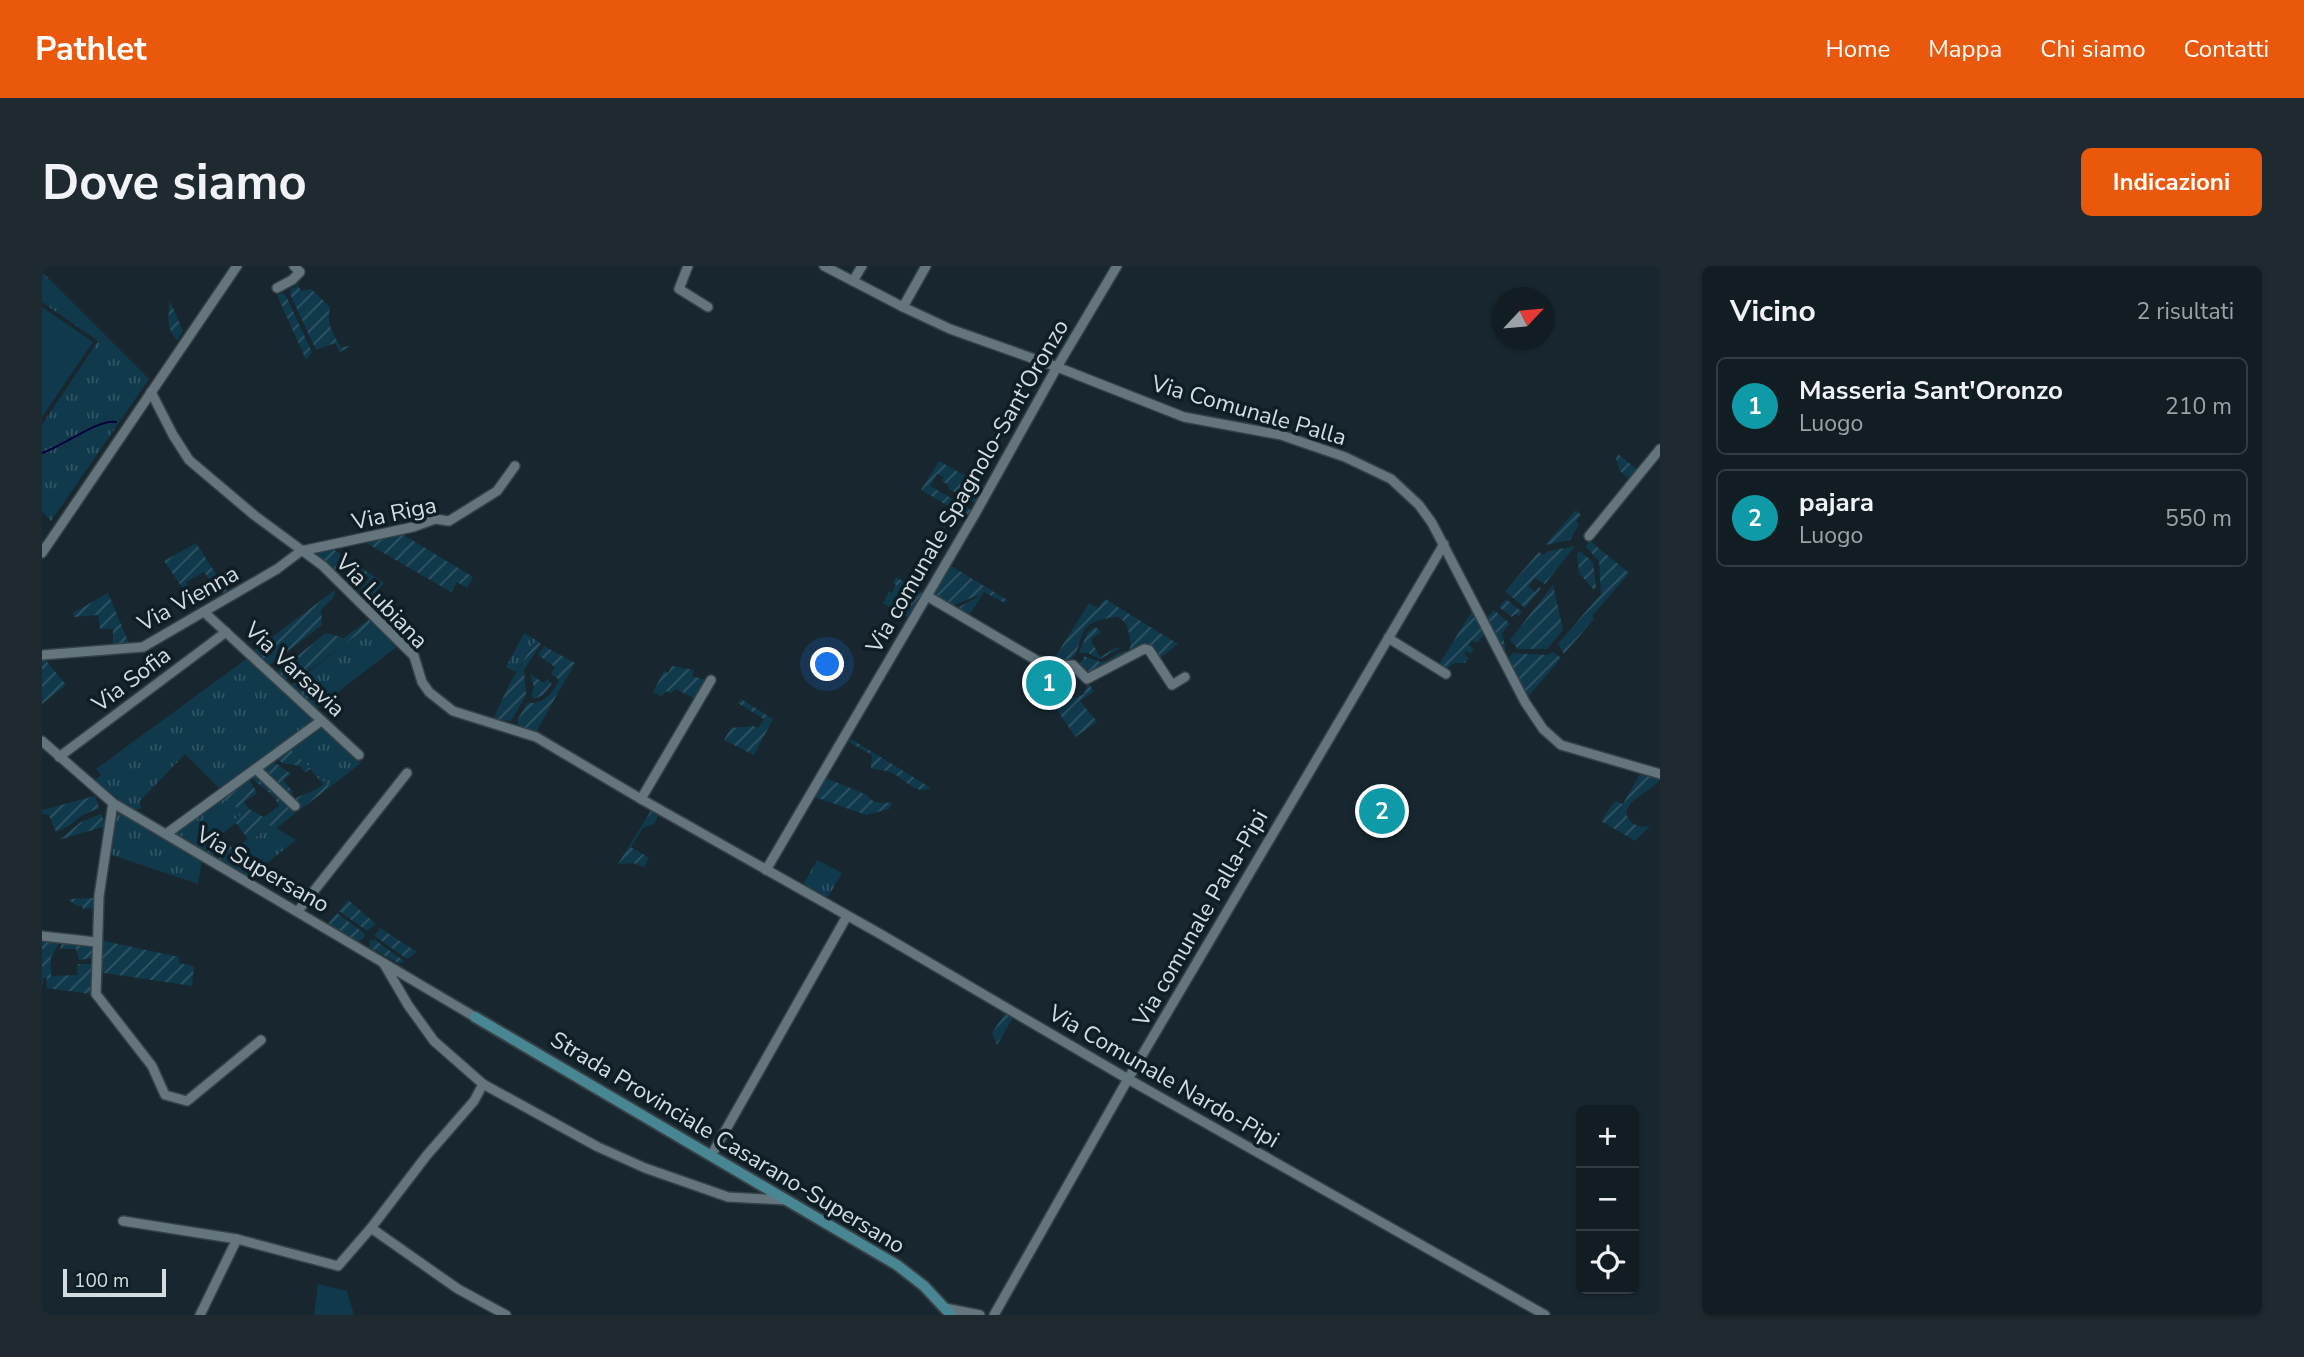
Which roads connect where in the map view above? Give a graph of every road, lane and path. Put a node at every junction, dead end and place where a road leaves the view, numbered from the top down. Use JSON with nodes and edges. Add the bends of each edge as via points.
{"nodes":[{"id":1,"x":237,"y":266,"type":"edge"},
{"id":2,"x":294,"y":266,"type":"edge"},
{"id":3,"x":688,"y":266,"type":"edge"},
{"id":4,"x":824,"y":266,"type":"edge"},
{"id":5,"x":862,"y":266,"type":"edge"},
{"id":6,"x":926,"y":266,"type":"edge"},
{"id":7,"x":1117,"y":266,"type":"edge"},
{"id":8,"x":853,"y":281,"type":"junction"},
{"id":9,"x":277,"y":288,"type":"dead end"},
{"id":10,"x":708,"y":307,"type":"dead end"},
{"id":11,"x":903,"y":307,"type":"junction"},
{"id":12,"x":1057,"y":367,"type":"junction"},
{"id":13,"x":151,"y":392,"type":"junction"},
{"id":14,"x":1660,"y":449,"type":"edge"},
{"id":15,"x":515,"y":466,"type":"dead end"},
{"id":16,"x":1589,"y":536,"type":"dead end"},
{"id":17,"x":1444,"y":544,"type":"junction"},
{"id":18,"x":301,"y":551,"type":"junction"},
{"id":19,"x":42,"y":553,"type":"edge"},
{"id":20,"x":927,"y":596,"type":"junction"},
{"id":21,"x":204,"y":612,"type":"junction"},
{"id":22,"x":226,"y":632,"type":"junction"},
{"id":23,"x":1388,"y":638,"type":"junction"},
{"id":24,"x":42,"y":655,"type":"edge"},
{"id":25,"x":1446,"y":674,"type":"dead end"},
{"id":26,"x":1185,"y":677,"type":"dead end"},
{"id":27,"x":710,"y":680,"type":"dead end"},
{"id":28,"x":321,"y":721,"type":"junction"},
{"id":29,"x":42,"y":741,"type":"edge"},
{"id":30,"x":46,"y":750,"type":"edge"},
{"id":31,"x":359,"y":755,"type":"dead end"},
{"id":32,"x":59,"y":757,"type":"junction"},
{"id":33,"x":256,"y":769,"type":"junction"},
{"id":34,"x":407,"y":772,"type":"dead end"},
{"id":35,"x":1660,"y":774,"type":"edge"},
{"id":36,"x":640,"y":799,"type":"junction"},
{"id":37,"x":113,"y":803,"type":"junction"},
{"id":38,"x":295,"y":806,"type":"dead end"},
{"id":39,"x":166,"y":834,"type":"junction"},
{"id":40,"x":766,"y":870,"type":"junction"},
{"id":41,"x":298,"y":911,"type":"junction"},
{"id":42,"x":848,"y":916,"type":"junction"},
{"id":43,"x":42,"y":936,"type":"edge"},
{"id":44,"x":96,"y":943,"type":"junction"},
{"id":45,"x":383,"y":962,"type":"junction"},
{"id":46,"x":475,"y":1017,"type":"joint"},
{"id":47,"x":261,"y":1040,"type":"dead end"},
{"id":48,"x":1128,"y":1079,"type":"junction"},
{"id":49,"x":483,"y":1084,"type":"junction"},
{"id":50,"x":712,"y":1154,"type":"junction"},
{"id":51,"x":789,"y":1200,"type":"junction"},
{"id":52,"x":123,"y":1221,"type":"dead end"},
{"id":53,"x":371,"y":1228,"type":"junction"},
{"id":54,"x":237,"y":1239,"type":"junction"},
{"id":55,"x":948,"y":1312,"type":"edge"},
{"id":56,"x":200,"y":1315,"type":"edge"},
{"id":57,"x":506,"y":1315,"type":"edge"},
{"id":58,"x":981,"y":1315,"type":"edge"},
{"id":59,"x":994,"y":1315,"type":"edge"},
{"id":60,"x":1545,"y":1315,"type":"edge"}],
"edges":[{"from":1,"to":13,"type":"street"},
{"from":2,"to":9,"type":"street","via":[[300,272]]},
{"from":3,"to":10,"type":"street","via":[[680,289]]},
{"from":4,"to":8,"type":"street","name":"Via Comunale Palla"},
{"from":5,"to":8,"type":"street"},
{"from":6,"to":11,"type":"street"},
{"from":7,"to":12,"type":"street","name":"Via comunale Spagnolo-Sant'Oronzo"},
{"from":8,"to":11,"type":"street","name":"Via Comunale Palla"},
{"from":11,"to":12,"type":"street","name":"Via Comunale Palla"},
{"from":12,"to":17,"type":"street","name":"Via Comunale Palla","via":[[1184,416],[1281,435],[1345,457],[1391,479],[1419,505]]},
{"from":12,"to":20,"type":"street","name":"Via comunale Spagnolo-Sant'Oronzo"},
{"from":13,"to":18,"type":"street","name":"Via Lubiana","via":[[189,460]]},
{"from":13,"to":19,"type":"street"},
{"from":14,"to":16,"type":"street"},
{"from":15,"to":18,"type":"street","name":"Via Riga","via":[[497,491],[449,521],[435,519]]},
{"from":17,"to":23,"type":"street","name":"Via comunale Palla-Pipi"},
{"from":17,"to":35,"type":"street","name":"Via Comunale Palla","via":[[1525,702],[1554,741]]},
{"from":18,"to":21,"type":"street","name":"Via Vienna"},
{"from":18,"to":36,"type":"street","name":"Via Lubiana","via":[[323,566],[414,656],[429,692],[453,711],[536,737]]},
{"from":20,"to":26,"type":"street","via":[[1036,660],[1073,665],[1087,679],[1144,649],[1172,685]]},
{"from":20,"to":40,"type":"street","name":"Via comunale Spagnolo-Sant'Oronzo"},
{"from":21,"to":22,"type":"street","name":"Via Varsavia"},
{"from":21,"to":24,"type":"street","name":"Via Vienna","via":[[143,647]]},
{"from":22,"to":28,"type":"street","name":"Via Varsavia"},
{"from":22,"to":32,"type":"street","name":"Via Sofia"},
{"from":23,"to":25,"type":"street"},
{"from":23,"to":48,"type":"street","name":"Via comunale Palla-Pipi"},
{"from":27,"to":36,"type":"street"},
{"from":28,"to":31,"type":"street","name":"Via Varsavia"},
{"from":28,"to":33,"type":"street"},
{"from":29,"to":30,"type":"street","name":"Via Supersano"},
{"from":30,"to":32,"type":"street","name":"Via Supersano"},
{"from":32,"to":37,"type":"street","name":"Via Supersano"},
{"from":33,"to":38,"type":"street"},
{"from":33,"to":39,"type":"street"},
{"from":34,"to":41,"type":"street"},
{"from":36,"to":40,"type":"street","name":"Via Lubiana"},
{"from":37,"to":39,"type":"street","name":"Via Supersano"},
{"from":37,"to":44,"type":"street"},
{"from":39,"to":41,"type":"street","name":"Via Supersano"},
{"from":40,"to":42,"type":"street","name":"Via Comunale Nardo-Pipi"},
{"from":41,"to":45,"type":"street","name":"Via Supersano"},
{"from":42,"to":48,"type":"street","name":"Via Comunale Nardo-Pipi"},
{"from":42,"to":50,"type":"street"},
{"from":43,"to":44,"type":"street"},
{"from":44,"to":47,"type":"street","via":[[96,994],[152,1066],[164,1095],[187,1101]]},
{"from":45,"to":46,"type":"street","name":"Via Supersano"},
{"from":45,"to":49,"type":"street","via":[[434,1041]]},
{"from":46,"to":50,"type":"main road","name":"Strada Provinciale Casarano-Supersano"},
{"from":48,"to":59,"type":"street","name":"Via comunale Palla-Pipi"},
{"from":48,"to":60,"type":"street","name":"Via Comunale Nardo-Pipi"},
{"from":49,"to":51,"type":"street","via":[[645,1168],[728,1197]]},
{"from":49,"to":53,"type":"street"},
{"from":50,"to":51,"type":"main road","name":"Strada Provinciale Casarano-Supersano"},
{"from":51,"to":55,"type":"main road","name":"Strada Provinciale Casarano-Supersano","via":[[897,1265]]},
{"from":52,"to":54,"type":"street"},
{"from":53,"to":54,"type":"street","via":[[338,1266]]},
{"from":53,"to":57,"type":"street","via":[[458,1289]]},
{"from":54,"to":56,"type":"street"},
{"from":55,"to":58,"type":"street"}]}
